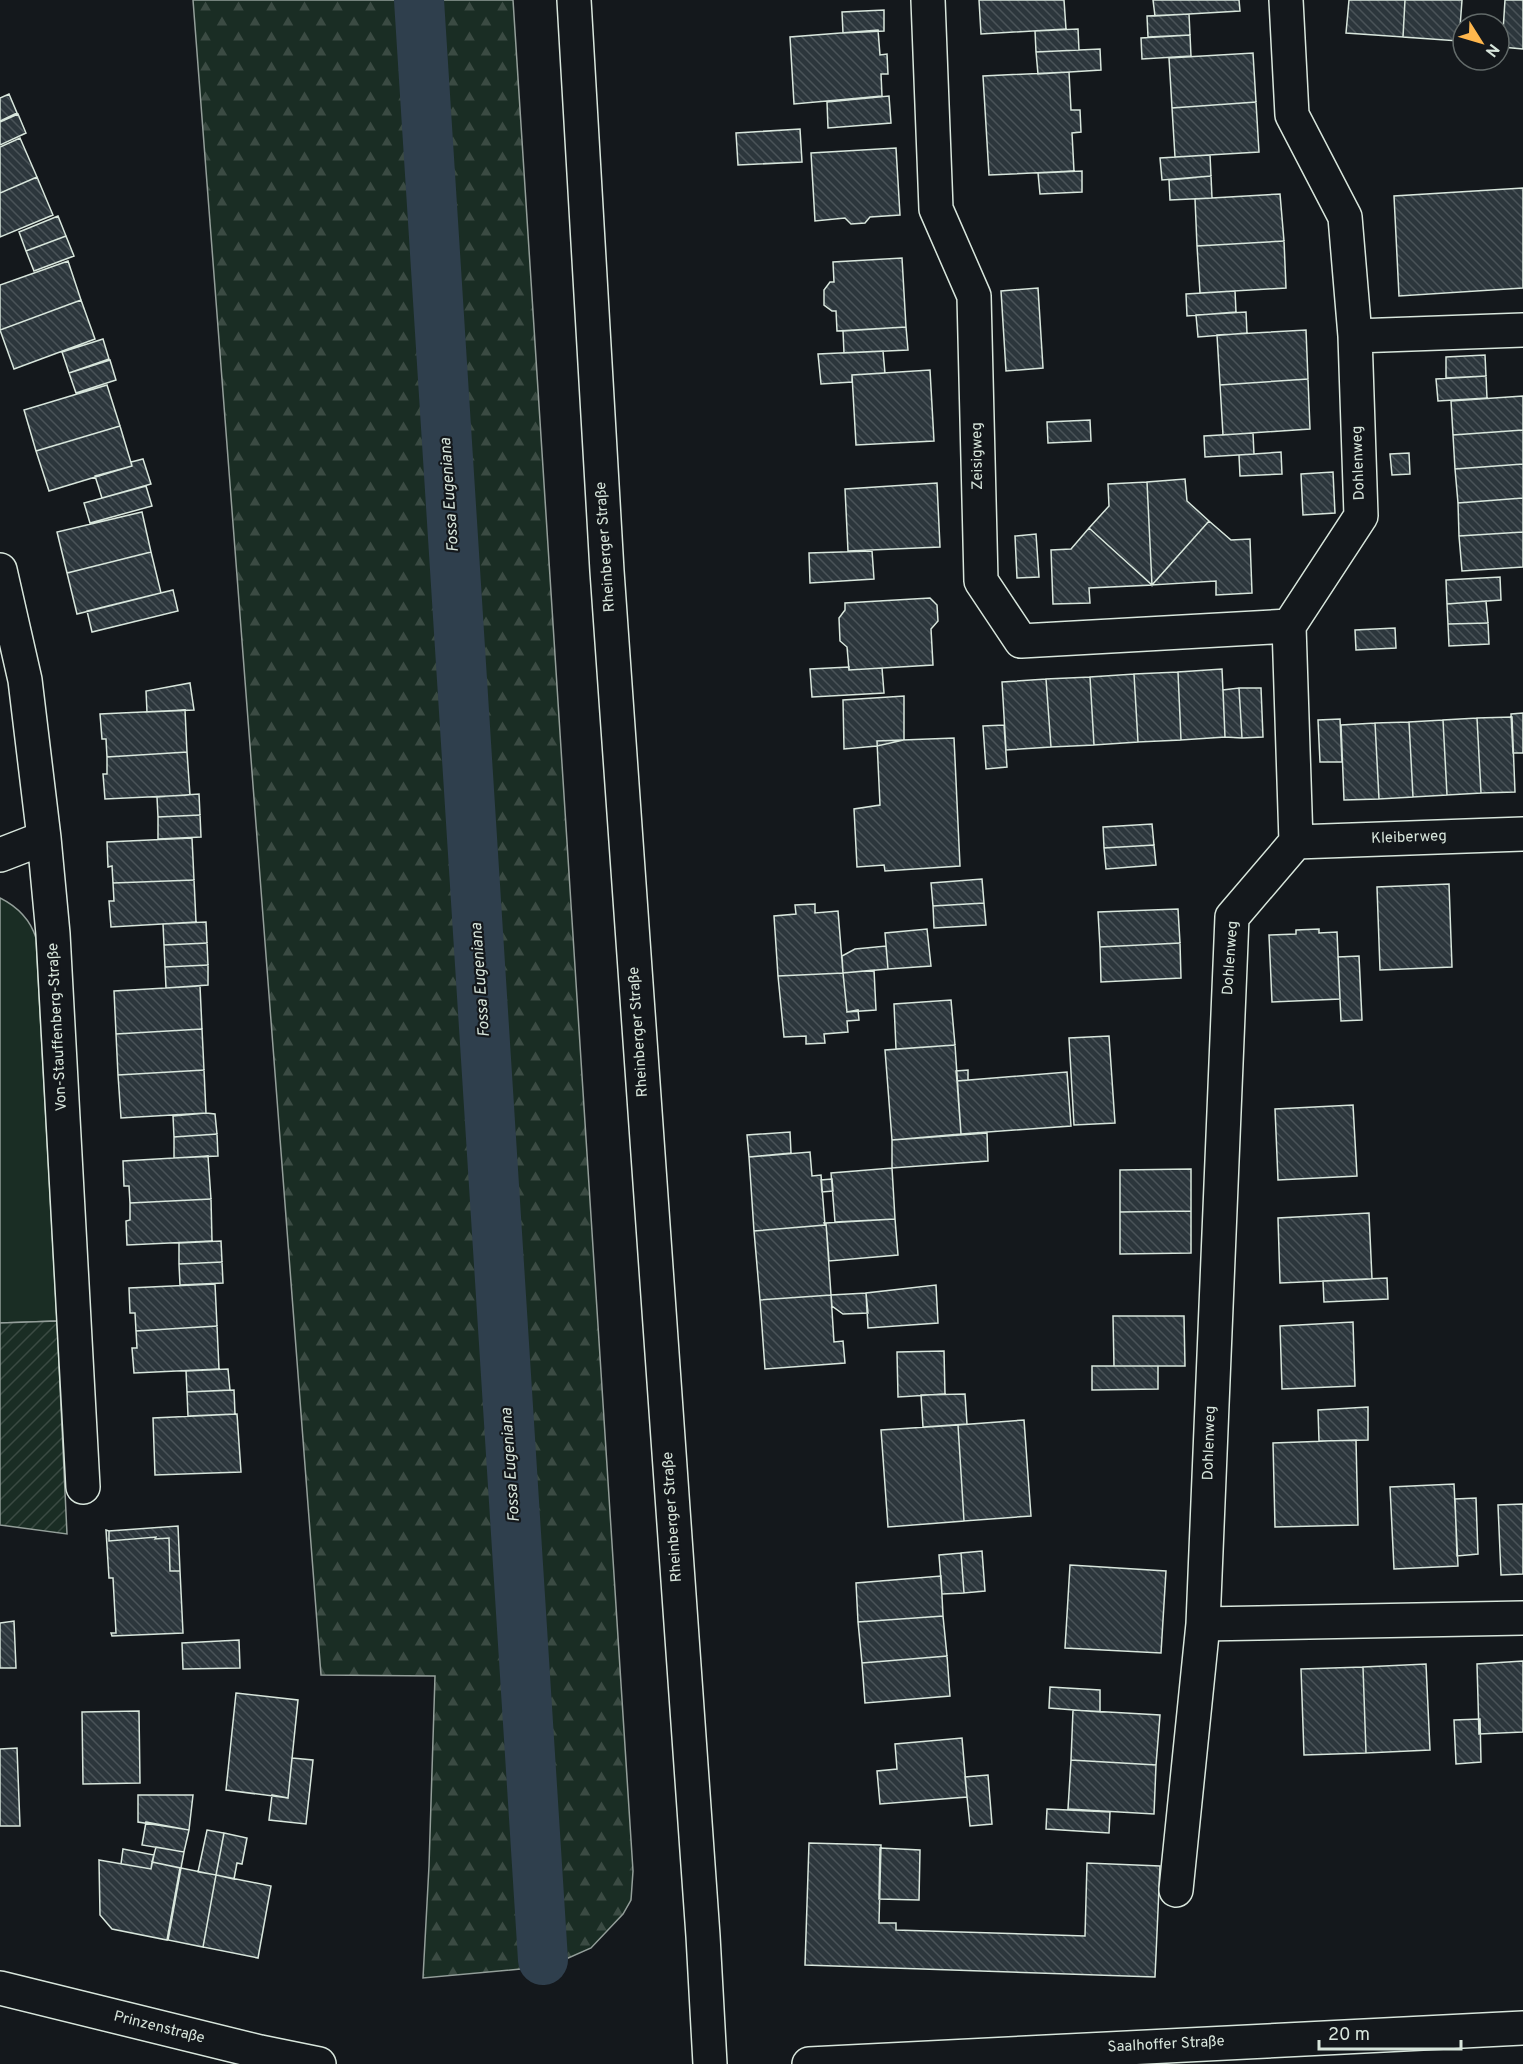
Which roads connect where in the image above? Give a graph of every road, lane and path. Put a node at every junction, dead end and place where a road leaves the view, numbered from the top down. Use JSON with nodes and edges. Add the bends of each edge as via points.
{"nodes":[{"id":1,"x":574,"y":0,"type":"edge"},
{"id":2,"x":928,"y":0,"type":"edge"},
{"id":3,"x":1286,"y":0,"type":"edge"},
{"id":4,"x":1523,"y":330,"type":"edge"},
{"id":5,"x":1355,"y":336,"type":"junction"},
{"id":6,"x":0,"y":570,"type":"edge"},
{"id":7,"x":1289,"y":626,"type":"junction"},
{"id":8,"x":1523,"y":834,"type":"edge"},
{"id":9,"x":44,"y":838,"type":"junction"},
{"id":10,"x":1296,"y":842,"type":"junction"},
{"id":11,"x":0,"y":855,"type":"edge"},
{"id":12,"x":83,"y":1487,"type":"dead end"},
{"id":13,"x":1523,"y":1618,"type":"edge"},
{"id":14,"x":1203,"y":1624,"type":"junction"},
{"id":15,"x":1176,"y":1890,"type":"dead end"},
{"id":16,"x":0,"y":1988,"type":"edge"},
{"id":17,"x":1523,"y":2028,"type":"edge"},
{"id":18,"x":319,"y":2064,"type":"edge"},
{"id":19,"x":710,"y":2064,"type":"edge"},
{"id":20,"x":809,"y":2064,"type":"edge"}],
"edges":[{"from":1,"to":19,"type":"street","name":"Rheinberger Straße","via":[[608,583]]},
{"from":2,"to":7,"type":"street","name":"Zeisigweg","via":[[936,209],[974,296],[981,581],[1021,641]]},
{"from":3,"to":5,"type":"street","name":"Dohlenweg","via":[[1292,115],[1345,217]]},
{"from":4,"to":5,"type":"street"},
{"from":5,"to":7,"type":"street","name":"Dohlenweg","via":[[1361,516]]},
{"from":6,"to":9,"type":"street","name":"Von-Stauffenberg-Straße","via":[[25,680]]},
{"from":7,"to":10,"type":"street"},
{"from":8,"to":10,"type":"street","name":"Kleiberweg"},
{"from":9,"to":11,"type":"street"},
{"from":9,"to":12,"type":"street","name":"Von-Stauffenberg-Straße","via":[[53,934]]},
{"from":10,"to":14,"type":"street","name":"Dohlenweg","via":[[1232,917]]},
{"from":13,"to":14,"type":"street"},
{"from":14,"to":15,"type":"street","name":"Dohlenweg"},
{"from":16,"to":18,"type":"street","name":"Prinzenstraße"},
{"from":17,"to":20,"type":"street","name":"Saalhoffer Straße"}]}
